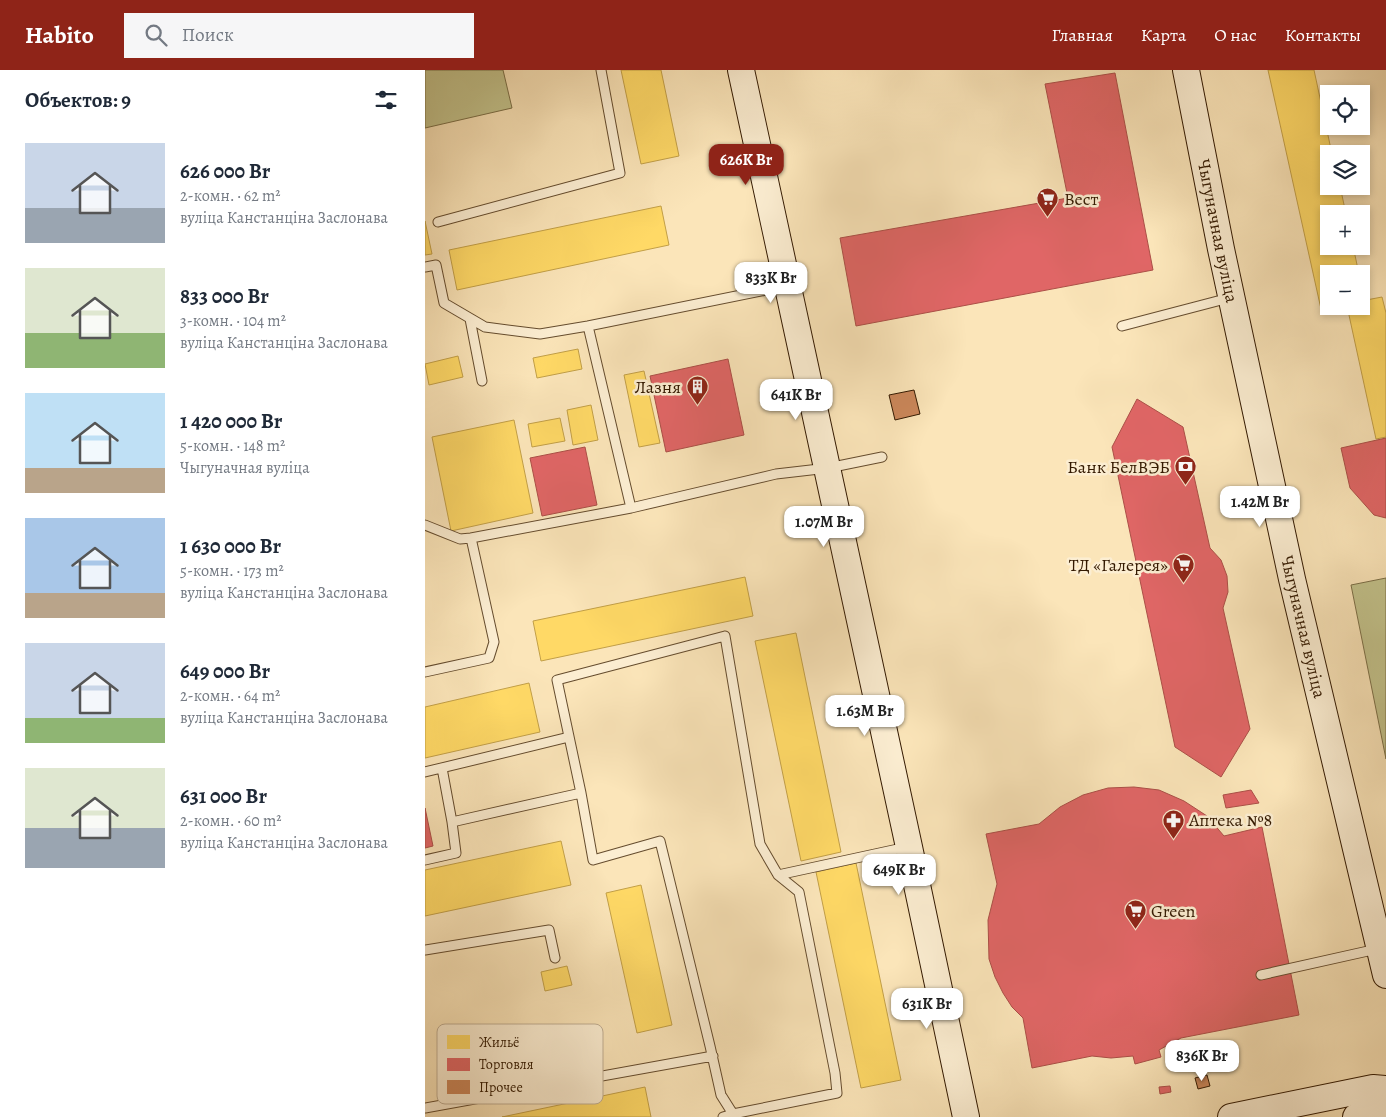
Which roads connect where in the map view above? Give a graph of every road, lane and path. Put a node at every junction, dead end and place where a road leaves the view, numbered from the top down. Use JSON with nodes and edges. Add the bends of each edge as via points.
{"nodes":[{"id":1,"x":601,"y":70,"type":"edge"},
{"id":2,"x":741,"y":70,"type":"edge"},
{"id":3,"x":1186,"y":70,"type":"edge"},
{"id":4,"x":438,"y":222,"type":"dead end"},
{"id":5,"x":425,"y":268,"type":"edge"},
{"id":6,"x":788,"y":286,"type":"junction"},
{"id":7,"x":1231,"y":297,"type":"junction"},
{"id":8,"x":470,"y":319,"type":"junction"},
{"id":9,"x":589,"y":326,"type":"junction"},
{"id":10,"x":1123,"y":326,"type":"dead end"},
{"id":11,"x":482,"y":381,"type":"dead end"},
{"id":12,"x":882,"y":457,"type":"dead end"},
{"id":13,"x":828,"y":468,"type":"junction"},
{"id":14,"x":631,"y":508,"type":"junction"},
{"id":15,"x":425,"y":524,"type":"edge"},
{"id":16,"x":471,"y":538,"type":"junction"},
{"id":17,"x":425,"y":672,"type":"edge"},
{"id":18,"x":569,"y":737,"type":"junction"},
{"id":19,"x":441,"y":768,"type":"junction"},
{"id":20,"x":425,"y":772,"type":"edge"},
{"id":21,"x":581,"y":793,"type":"junction"},
{"id":22,"x":452,"y":822,"type":"junction"},
{"id":23,"x":909,"y":847,"type":"junction"},
{"id":24,"x":425,"y":860,"type":"edge"},
{"id":25,"x":778,"y":875,"type":"junction"},
{"id":26,"x":1380,"y":948,"type":"junction"},
{"id":27,"x":425,"y":950,"type":"edge"},
{"id":28,"x":555,"y":958,"type":"dead end"},
{"id":29,"x":1386,"y":975,"type":"edge"},
{"id":30,"x":1261,"y":976,"type":"dead end"},
{"id":31,"x":713,"y":1056,"type":"junction"},
{"id":32,"x":603,"y":1076,"type":"edge"},
{"id":33,"x":1386,"y":1089,"type":"edge"},
{"id":34,"x":447,"y":1104,"type":"edge"},
{"id":35,"x":425,"y":1108,"type":"edge"},
{"id":36,"x":1386,"y":1108,"type":"edge"},
{"id":37,"x":733,"y":1114,"type":"junction"},
{"id":38,"x":723,"y":1117,"type":"edge"},
{"id":39,"x":966,"y":1117,"type":"edge"},
{"id":40,"x":1231,"y":1117,"type":"edge"},
{"id":41,"x":1356,"y":1117,"type":"edge"}],
"edges":[{"from":1,"to":4,"type":"lane","via":[[620,173]]},
{"from":2,"to":6,"type":"main road"},
{"from":3,"to":7,"type":"main road","name":"Чыгуначная вуліца"},
{"from":5,"to":8,"type":"lane","via":[[436,265],[445,303]]},
{"from":6,"to":9,"type":"lane"},
{"from":6,"to":13,"type":"main road"},
{"from":7,"to":10,"type":"lane"},
{"from":7,"to":26,"type":"main road","name":"Чыгуначная вуліца","via":[[1291,579]]},
{"from":8,"to":9,"type":"lane","via":[[485,327],[540,334]]},
{"from":8,"to":11,"type":"lane"},
{"from":9,"to":14,"type":"lane"},
{"from":12,"to":13,"type":"lane"},
{"from":13,"to":14,"type":"lane","via":[[776,474]]},
{"from":13,"to":23,"type":"main road"},
{"from":14,"to":16,"type":"lane"},
{"from":15,"to":16,"type":"lane","via":[[459,539]]},
{"from":16,"to":17,"type":"lane","via":[[494,642],[489,658]]},
{"from":18,"to":19,"type":"lane"},
{"from":18,"to":21,"type":"lane"},
{"from":18,"to":25,"type":"lane","via":[[557,680],[725,636],[760,844]]},
{"from":19,"to":20,"type":"lane"},
{"from":19,"to":22,"type":"lane"},
{"from":21,"to":22,"type":"lane"},
{"from":21,"to":31,"type":"lane","via":[[593,860],[660,841]]},
{"from":22,"to":24,"type":"lane","via":[[456,852]]},
{"from":23,"to":25,"type":"lane"},
{"from":23,"to":39,"type":"main road"},
{"from":25,"to":37,"type":"lane","via":[[799,892],[837,1093]]},
{"from":26,"to":29,"type":"main road","name":"Чыгуначная вуліца"},
{"from":26,"to":30,"type":"lane"},
{"from":27,"to":28,"type":"lane","via":[[549,930]]},
{"from":31,"to":32,"type":"lane"},
{"from":31,"to":37,"type":"lane","via":[[721,1095]]},
{"from":33,"to":40,"type":"main road","via":[[1373,1088]]},
{"from":34,"to":35,"type":"lane"},
{"from":36,"to":41,"type":"main road"},
{"from":37,"to":38,"type":"lane"}]}
